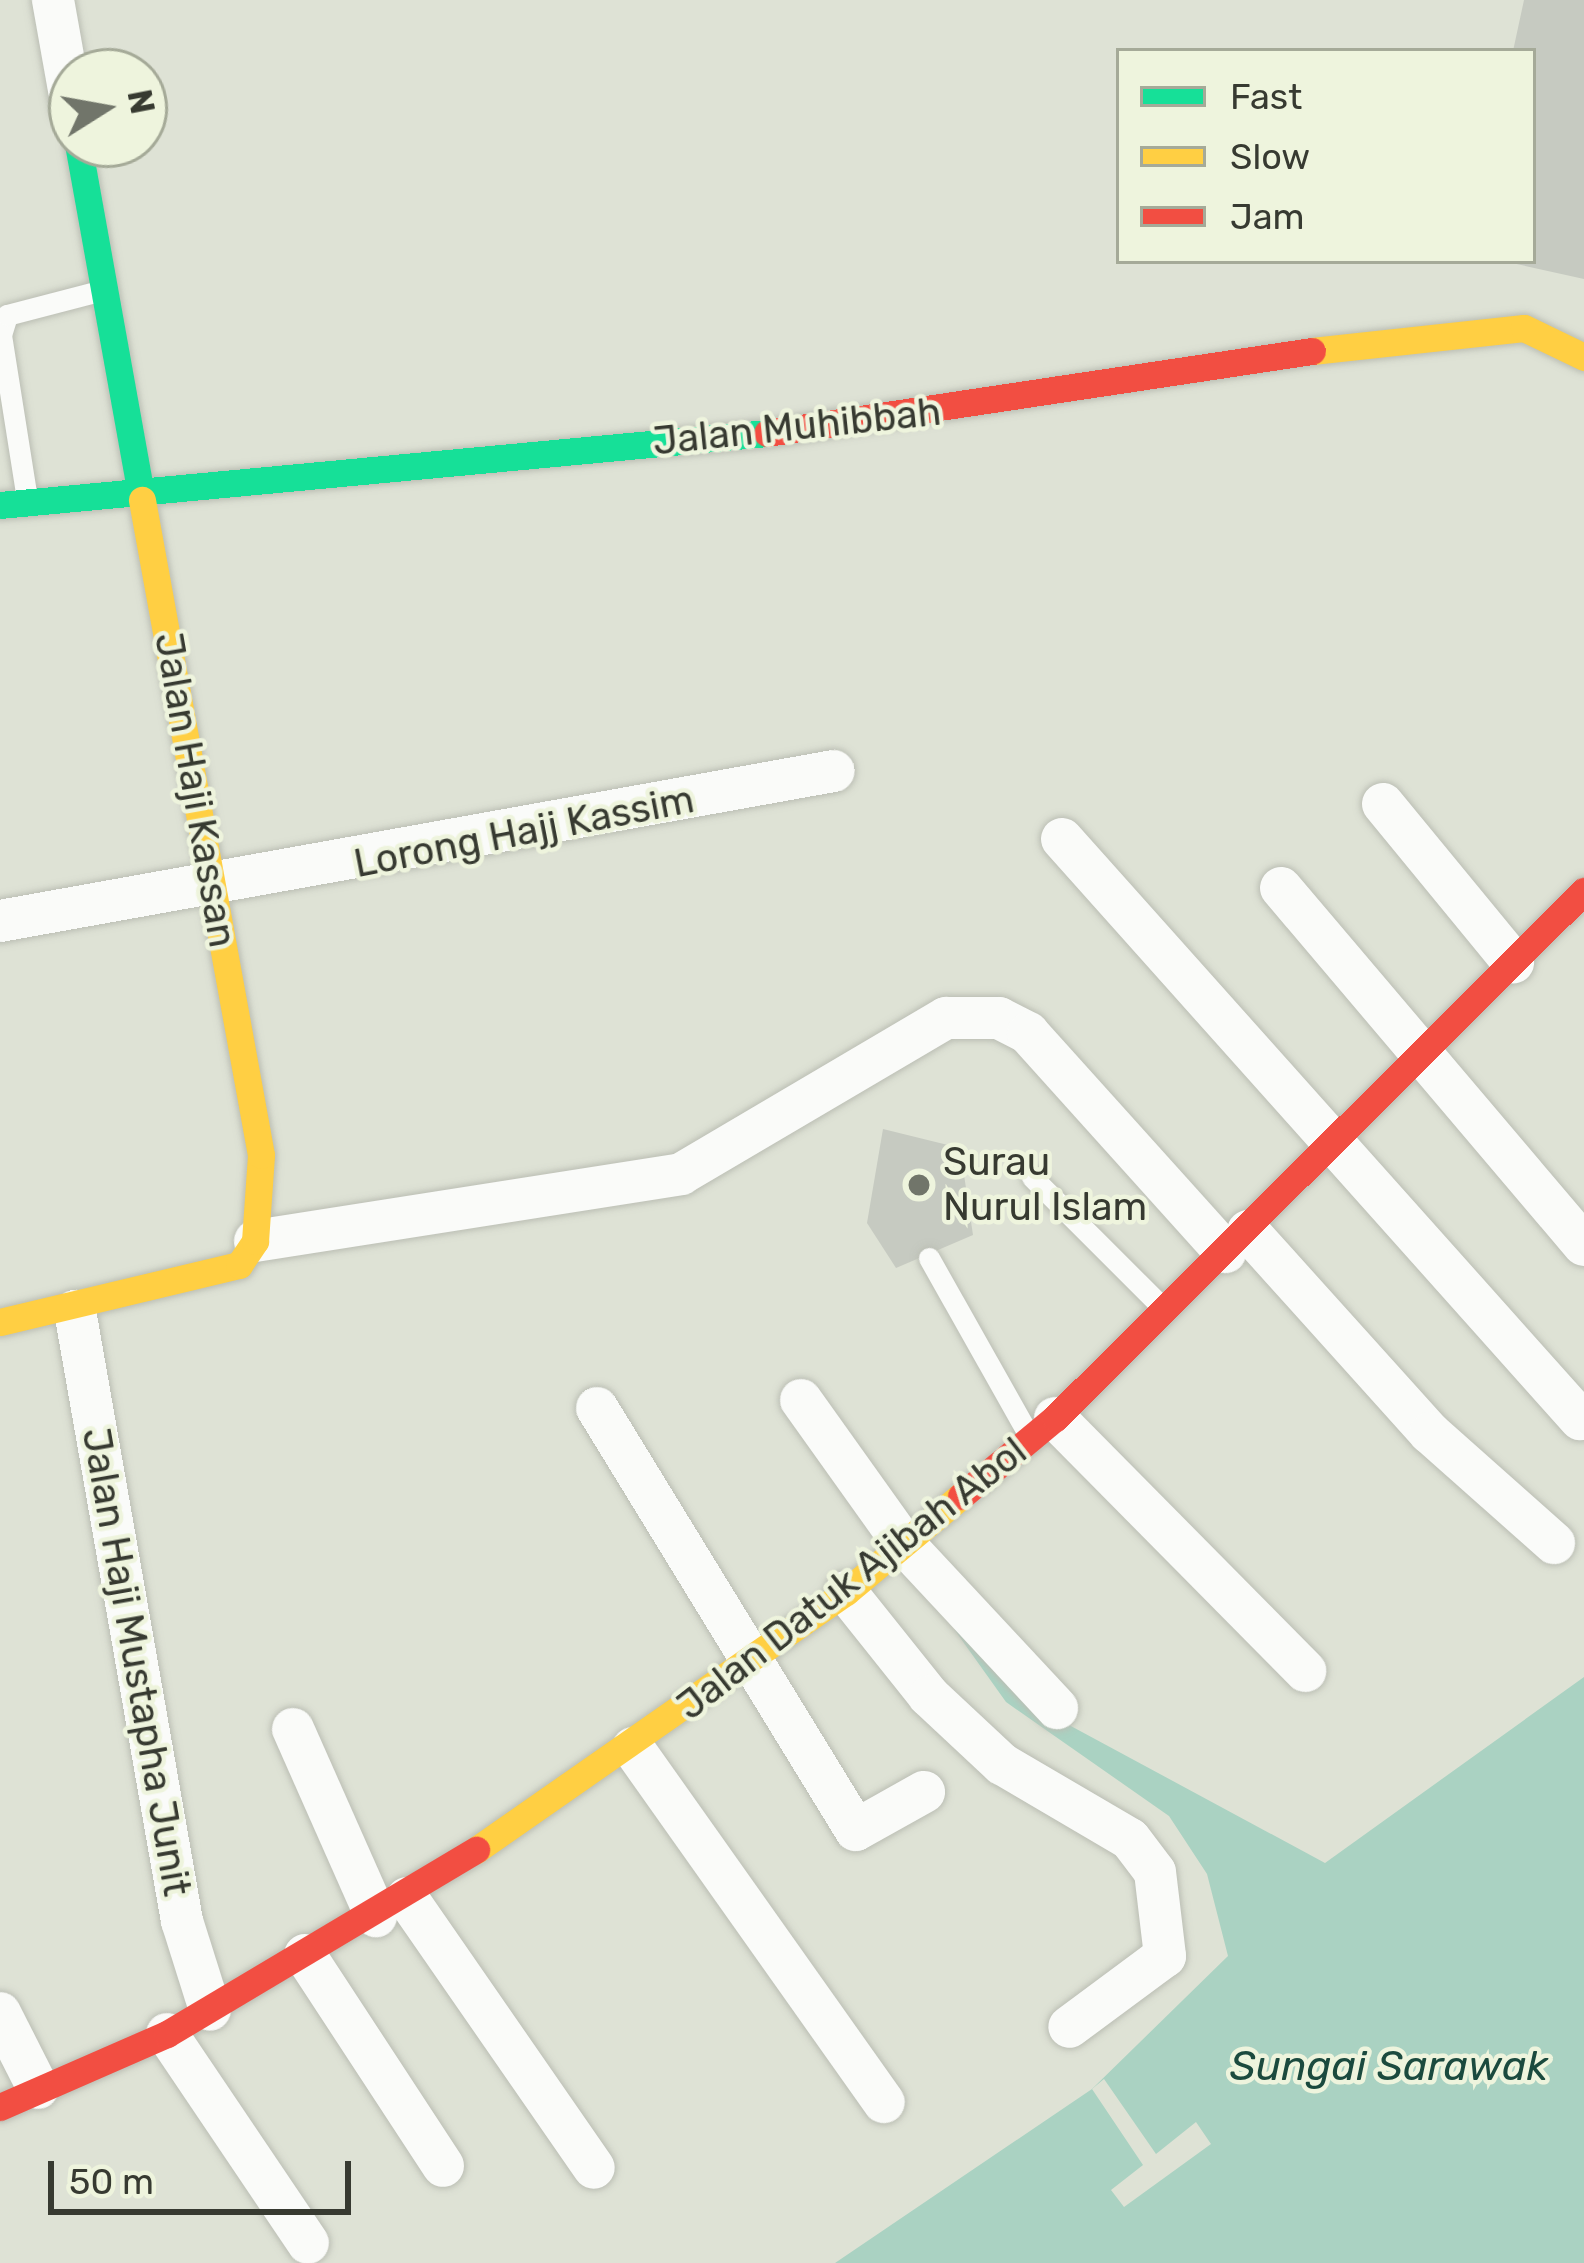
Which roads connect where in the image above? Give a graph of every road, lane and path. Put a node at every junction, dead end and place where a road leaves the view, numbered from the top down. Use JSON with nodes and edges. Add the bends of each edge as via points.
{"nodes":[{"id":1,"x":53,"y":0,"type":"edge"},
{"id":2,"x":62,"y":48,"type":"edge"},
{"id":3,"x":83,"y":168,"type":"edge"},
{"id":4,"x":103,"y":290,"type":"junction"},
{"id":5,"x":1584,"y":356,"type":"edge"},
{"id":6,"x":140,"y":496,"type":"junction"},
{"id":7,"x":14,"y":505,"type":"edge"},
{"id":8,"x":834,"y":771,"type":"dead end"},
{"id":9,"x":1383,"y":805,"type":"dead end"},
{"id":10,"x":1062,"y":839,"type":"dead end"},
{"id":11,"x":1281,"y":888,"type":"dead end"},
{"id":12,"x":212,"y":890,"type":"junction"},
{"id":13,"x":1579,"y":904,"type":"edge"},
{"id":14,"x":0,"y":921,"type":"edge"},
{"id":15,"x":1514,"y":962,"type":"junction"},
{"id":16,"x":1420,"y":1054,"type":"junction"},
{"id":17,"x":1333,"y":1139,"type":"junction"},
{"id":18,"x":1032,"y":1177,"type":"dead end"},
{"id":19,"x":255,"y":1241,"type":"junction"},
{"id":20,"x":1237,"y":1242,"type":"junction"},
{"id":21,"x":1584,"y":1245,"type":"edge"},
{"id":22,"x":929,"y":1258,"type":"dead end"},
{"id":23,"x":74,"y":1311,"type":"junction"},
{"id":24,"x":1166,"y":1312,"type":"junction"},
{"id":25,"x":0,"y":1322,"type":"edge"},
{"id":26,"x":801,"y":1400,"type":"dead end"},
{"id":27,"x":597,"y":1408,"type":"dead end"},
{"id":28,"x":1580,"y":1419,"type":"dead end"},
{"id":29,"x":1044,"y":1429,"type":"junction"},
{"id":30,"x":1554,"y":1543,"type":"dead end"},
{"id":31,"x":903,"y":1544,"type":"junction"},
{"id":32,"x":846,"y":1592,"type":"junction"},
{"id":33,"x":746,"y":1664,"type":"junction"},
{"id":34,"x":1305,"y":1670,"type":"dead end"},
{"id":35,"x":1057,"y":1708,"type":"dead end"},
{"id":36,"x":293,"y":1729,"type":"dead end"},
{"id":37,"x":633,"y":1748,"type":"junction"},
{"id":38,"x":924,"y":1792,"type":"dead end"},
{"id":39,"x":392,"y":1907,"type":"junction"},
{"id":40,"x":305,"y":1955,"type":"junction"},
{"id":41,"x":210,"y":2010,"type":"junction"},
{"id":42,"x":0,"y":2013,"type":"edge"},
{"id":43,"x":1069,"y":2027,"type":"dead end"},
{"id":44,"x":167,"y":2034,"type":"junction"},
{"id":45,"x":38,"y":2088,"type":"junction"},
{"id":46,"x":884,"y":2102,"type":"dead end"},
{"id":47,"x":0,"y":2108,"type":"edge"},
{"id":48,"x":443,"y":2166,"type":"dead end"},
{"id":49,"x":594,"y":2168,"type":"dead end"},
{"id":50,"x":308,"y":2243,"type":"dead end"}],
"edges":[{"from":1,"to":2,"type":"street"},
{"from":3,"to":4,"type":"main road","name":"Jalan Haji Kassan"},
{"from":4,"to":6,"type":"main road","name":"Jalan Haji Kassan"},
{"from":4,"to":7,"type":"lane","via":[[7,314]]},
{"from":5,"to":6,"type":"main road","name":"Jalan Muhibbah","via":[[1524,328],[1447,330],[907,418]]},
{"from":6,"to":7,"type":"main road","name":"Jalan Muhibbah"},
{"from":6,"to":12,"type":"main road","name":"Jalan Haji Kassan"},
{"from":8,"to":12,"type":"street","name":"Lorong Hajj Kassim"},
{"from":9,"to":15,"type":"street"},
{"from":10,"to":17,"type":"street"},
{"from":11,"to":16,"type":"street"},
{"from":12,"to":14,"type":"street","name":"Lorong Hajj Kassim"},
{"from":12,"to":19,"type":"main road","name":"Jalan Haji Kassan","via":[[261,1155]]},
{"from":13,"to":15,"type":"main road","name":"Jalan Datuk Ajibah Abol"},
{"from":15,"to":16,"type":"main road","name":"Jalan Datuk Ajibah Abol"},
{"from":16,"to":17,"type":"main road","name":"Jalan Datuk Ajibah Abol"},
{"from":16,"to":21,"type":"street"},
{"from":17,"to":20,"type":"main road","name":"Jalan Datuk Ajibah Abol"},
{"from":17,"to":28,"type":"street"},
{"from":18,"to":24,"type":"lane"},
{"from":19,"to":20,"type":"street","via":[[681,1174],[946,1018],[999,1018],[1028,1034]]},
{"from":19,"to":23,"type":"main road","via":[[239,1265]]},
{"from":20,"to":24,"type":"main road","name":"Jalan Datuk Ajibah Abol"},
{"from":20,"to":30,"type":"street"},
{"from":22,"to":29,"type":"lane"},
{"from":23,"to":25,"type":"main road"},
{"from":23,"to":41,"type":"street","name":"Jalan Haji Mustapha Junit","via":[[182,1921]]},
{"from":24,"to":29,"type":"main road","name":"Jalan Datuk Ajibah Abol"},
{"from":26,"to":31,"type":"street"},
{"from":27,"to":33,"type":"street"},
{"from":29,"to":31,"type":"main road","name":"Jalan Datuk Ajibah Abol"},
{"from":29,"to":34,"type":"street"},
{"from":31,"to":32,"type":"main road","name":"Jalan Datuk Ajibah Abol"},
{"from":31,"to":35,"type":"street"},
{"from":32,"to":33,"type":"main road","name":"Jalan Datuk Ajibah Abol"},
{"from":32,"to":43,"type":"street","via":[[929,1696],[1002,1764],[1130,1839],[1155,1872],[1165,1956]]},
{"from":33,"to":37,"type":"main road","name":"Jalan Datuk Ajibah Abol"},
{"from":33,"to":38,"type":"street","via":[[856,1831]]},
{"from":36,"to":39,"type":"street"},
{"from":37,"to":39,"type":"main road","name":"Jalan Datuk Ajibah Abol"},
{"from":37,"to":46,"type":"street"},
{"from":39,"to":40,"type":"main road","name":"Jalan Datuk Ajibah Abol"},
{"from":39,"to":49,"type":"street"},
{"from":40,"to":41,"type":"main road","name":"Jalan Datuk Ajibah Abol"},
{"from":40,"to":48,"type":"street"},
{"from":41,"to":44,"type":"main road","name":"Jalan Datuk Ajibah Abol"},
{"from":42,"to":45,"type":"street"},
{"from":44,"to":45,"type":"main road","name":"Jalan Datuk Ajibah Abol"},
{"from":44,"to":50,"type":"street"},
{"from":45,"to":47,"type":"main road","name":"Jalan Datuk Ajibah Abol"}]}
